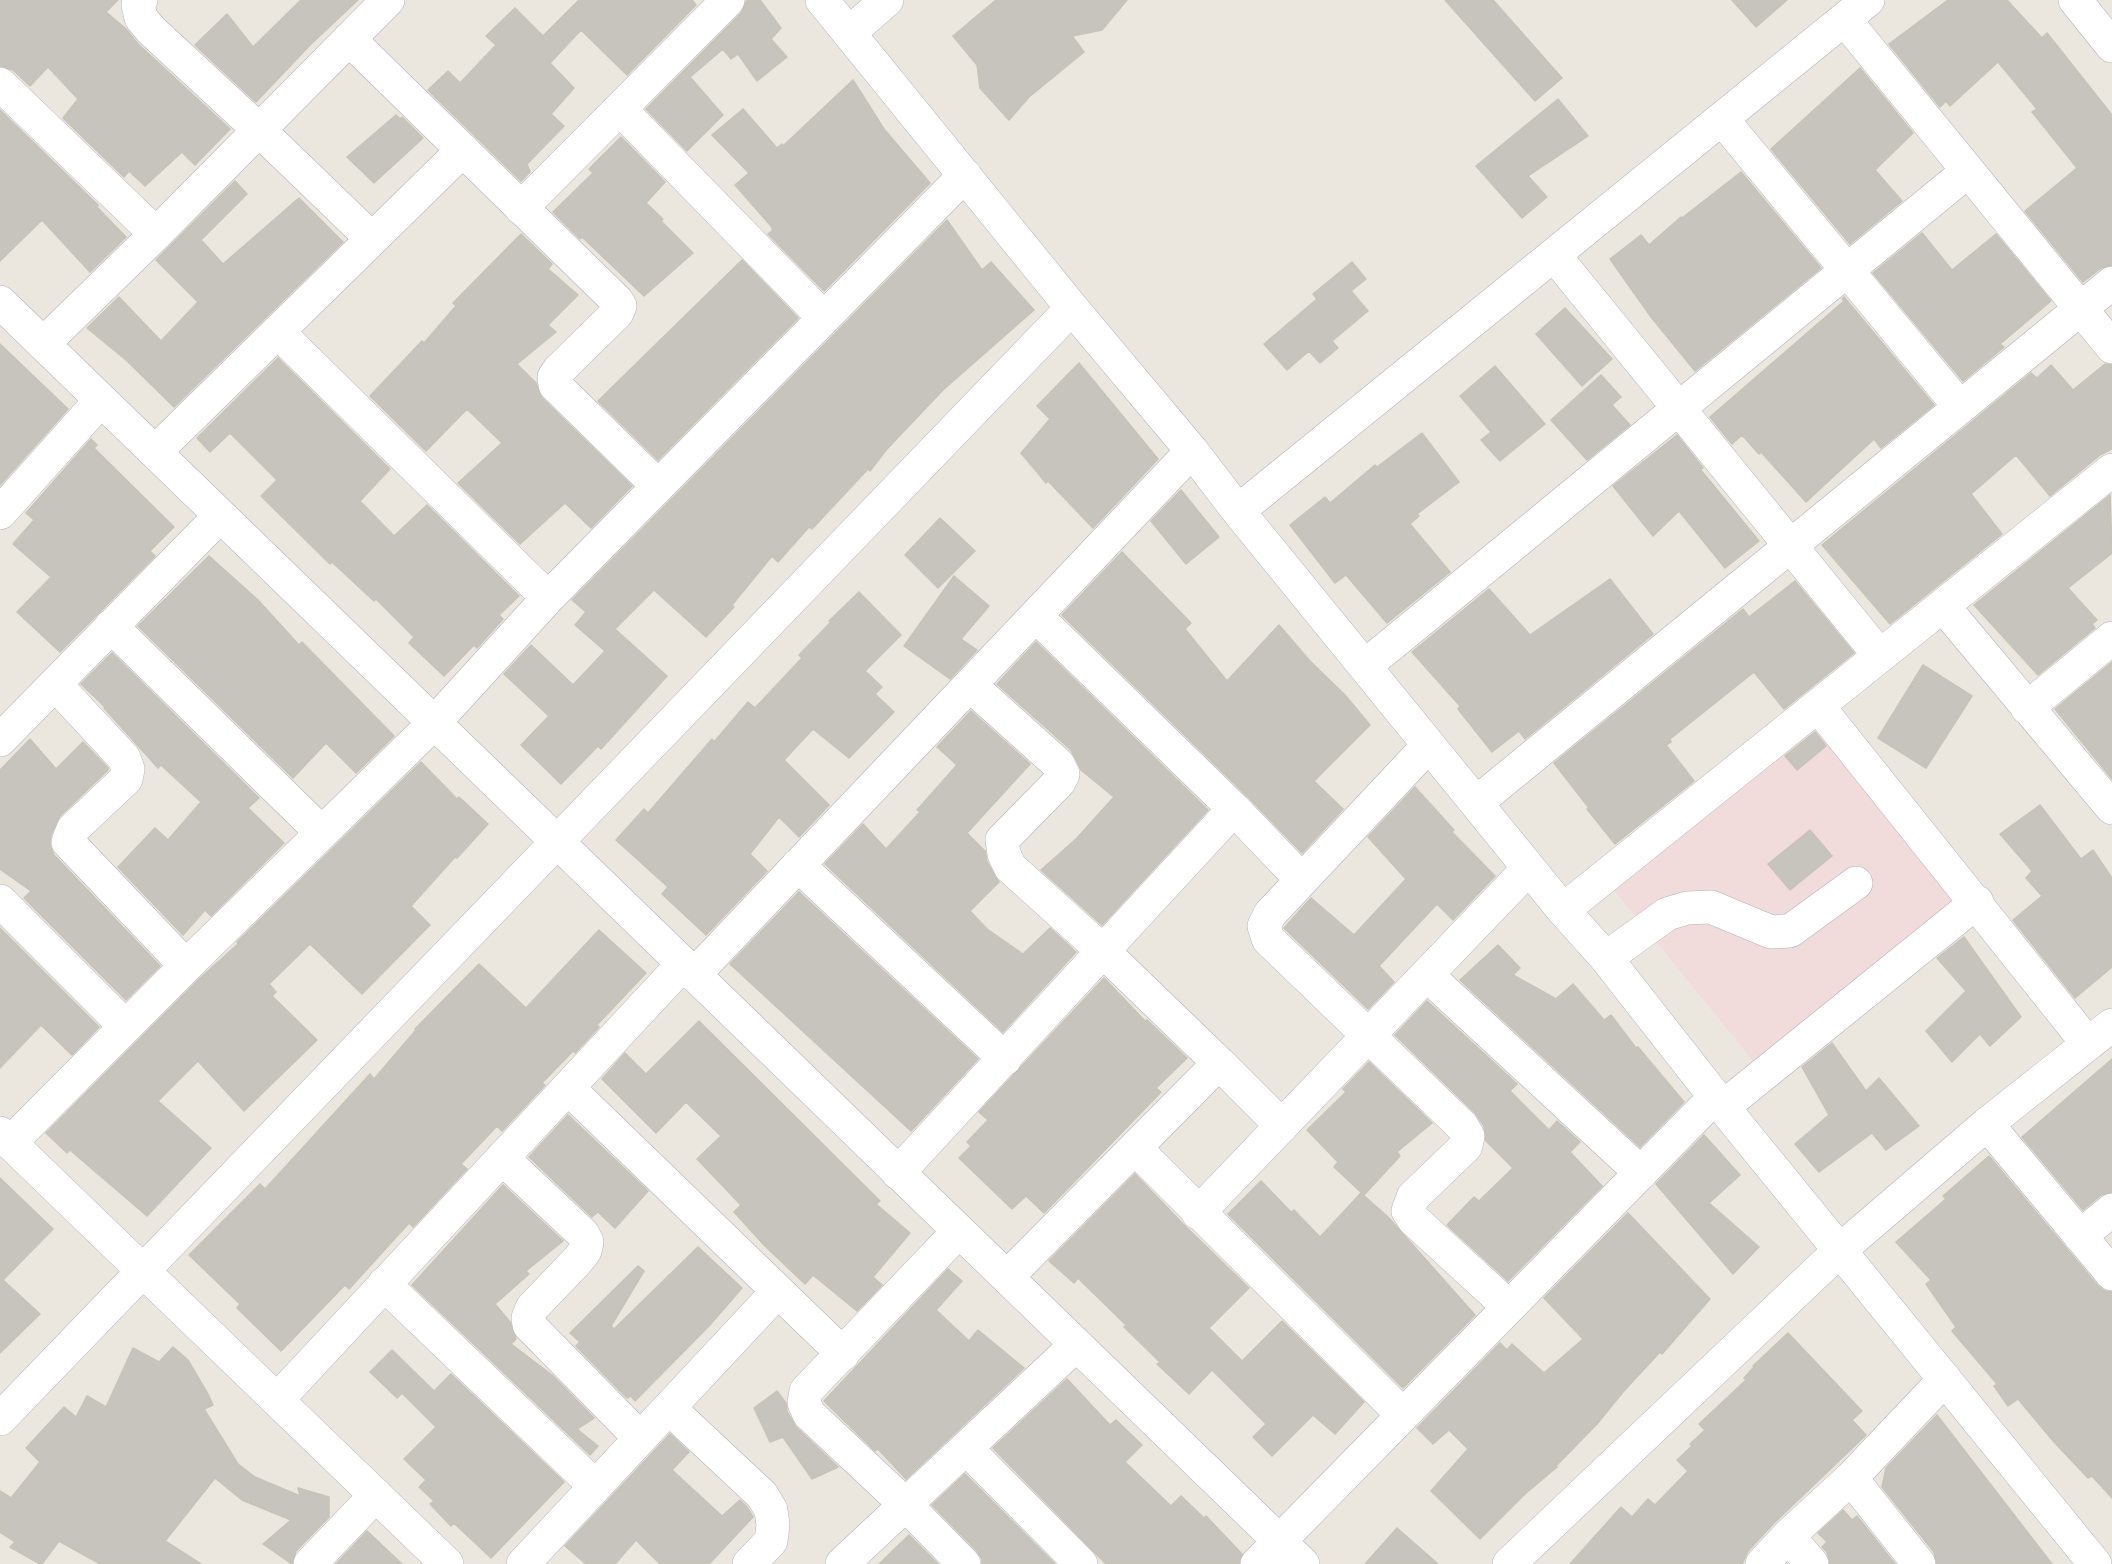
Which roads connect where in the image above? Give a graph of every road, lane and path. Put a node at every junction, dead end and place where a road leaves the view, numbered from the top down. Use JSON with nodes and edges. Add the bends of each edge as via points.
{"nodes":[{"id":1,"x":141,"y":0,"type":"edge"},
{"id":2,"x":388,"y":0,"type":"edge"},
{"id":3,"x":728,"y":0,"type":"edge"},
{"id":4,"x":822,"y":0,"type":"edge"},
{"id":5,"x":887,"y":0,"type":"edge"},
{"id":6,"x":2075,"y":0,"type":"edge"},
{"id":7,"x":1856,"y":10,"type":"edge"},
{"id":8,"x":849,"y":33,"type":"junction"},
{"id":9,"x":349,"y":39,"type":"junction"},
{"id":10,"x":2112,"y":46,"type":"edge"},
{"id":11,"x":0,"y":84,"type":"edge"},
{"id":12,"x":620,"y":109,"type":"junction"},
{"id":13,"x":1722,"y":119,"type":"junction"},
{"id":14,"x":258,"y":129,"type":"junction"},
{"id":15,"x":463,"y":150,"type":"junction"},
{"id":16,"x":1968,"y":171,"type":"junction"},
{"id":17,"x":964,"y":175,"type":"junction"},
{"id":18,"x":521,"y":208,"type":"junction"},
{"id":19,"x":156,"y":234,"type":"junction"},
{"id":20,"x":372,"y":239,"type":"junction"},
{"id":21,"x":1554,"y":255,"type":"junction"},
{"id":22,"x":1847,"y":270,"type":"junction"},
{"id":23,"x":2112,"y":283,"type":"edge"},
{"id":24,"x":0,"y":302,"type":"edge"},
{"id":25,"x":1072,"y":308,"type":"junction"},
{"id":26,"x":2080,"y":308,"type":"junction"},
{"id":27,"x":824,"y":318,"type":"junction"},
{"id":28,"x":278,"y":332,"type":"junction"},
{"id":29,"x":44,"y":344,"type":"junction"},
{"id":30,"x":2112,"y":347,"type":"edge"},
{"id":31,"x":101,"y":400,"type":"junction"},
{"id":32,"x":1960,"y":407,"type":"junction"},
{"id":33,"x":1678,"y":408,"type":"junction"},
{"id":34,"x":155,"y":452,"type":"junction"},
{"id":35,"x":1192,"y":452,"type":"junction"},
{"id":36,"x":2112,"y":470,"type":"edge"},
{"id":37,"x":658,"y":486,"type":"junction"},
{"id":38,"x":1238,"y":511,"type":"junction"},
{"id":39,"x":0,"y":513,"type":"edge"},
{"id":40,"x":220,"y":516,"type":"junction"},
{"id":41,"x":1790,"y":546,"type":"junction"},
{"id":42,"x":548,"y":598,"type":"junction"},
{"id":43,"x":1943,"y":606,"type":"junction"},
{"id":44,"x":1036,"y":616,"type":"junction"},
{"id":45,"x":111,"y":626,"type":"junction"},
{"id":46,"x":2112,"y":638,"type":"edge"},
{"id":47,"x":1880,"y":656,"type":"junction"},
{"id":48,"x":1365,"y":666,"type":"junction"},
{"id":49,"x":54,"y":684,"type":"junction"},
{"id":50,"x":970,"y":685,"type":"junction"},
{"id":51,"x":1818,"y":706,"type":"junction"},
{"id":52,"x":2027,"y":708,"type":"junction"},
{"id":53,"x":434,"y":723,"type":"junction"},
{"id":54,"x":0,"y":740,"type":"edge"},
{"id":55,"x":1429,"y":746,"type":"junction"},
{"id":56,"x":1476,"y":803,"type":"junction"},
{"id":57,"x":2110,"y":803,"type":"edge"},
{"id":58,"x":1234,"y":810,"type":"junction"},
{"id":59,"x":322,"y":833,"type":"junction"},
{"id":60,"x":557,"y":842,"type":"junction"},
{"id":61,"x":798,"y":865,"type":"junction"},
{"id":62,"x":1529,"y":868,"type":"junction"},
{"id":63,"x":1302,"y":880,"type":"junction"},
{"id":64,"x":1856,"y":883,"type":"dead end"},
{"id":65,"x":0,"y":901,"type":"edge"},
{"id":66,"x":1977,"y":903,"type":"junction"},
{"id":67,"x":1563,"y":910,"type":"junction"},
{"id":68,"x":1104,"y":952,"type":"junction"},
{"id":69,"x":1606,"y":958,"type":"junction"},
{"id":70,"x":186,"y":966,"type":"junction"},
{"id":71,"x":688,"y":969,"type":"junction"},
{"id":72,"x":1427,"y":975,"type":"junction"},
{"id":73,"x":125,"y":1026,"type":"junction"},
{"id":74,"x":1369,"y":1035,"type":"junction"},
{"id":75,"x":2100,"y":1035,"type":"edge"},
{"id":76,"x":1005,"y":1059,"type":"junction"},
{"id":77,"x":1219,"y":1063,"type":"junction"},
{"id":78,"x":567,"y":1088,"type":"junction"},
{"id":79,"x":1719,"y":1102,"type":"junction"},
{"id":80,"x":1987,"y":1124,"type":"junction"},
{"id":81,"x":1282,"y":1126,"type":"junction"},
{"id":82,"x":5,"y":1138,"type":"edge"},
{"id":83,"x":1135,"y":1148,"type":"junction"},
{"id":84,"x":502,"y":1158,"type":"junction"},
{"id":85,"x":898,"y":1173,"type":"junction"},
{"id":86,"x":1641,"y":1173,"type":"junction"},
{"id":87,"x":2112,"y":1210,"type":"edge"},
{"id":88,"x":1198,"y":1213,"type":"junction"},
{"id":89,"x":959,"y":1232,"type":"junction"},
{"id":90,"x":2080,"y":1236,"type":"junction"},
{"id":91,"x":1840,"y":1250,"type":"junction"},
{"id":92,"x":143,"y":1271,"type":"junction"},
{"id":93,"x":2112,"y":1274,"type":"edge"},
{"id":94,"x":1007,"y":1277,"type":"junction"},
{"id":95,"x":384,"y":1284,"type":"junction"},
{"id":96,"x":778,"y":1291,"type":"junction"},
{"id":97,"x":1509,"y":1307,"type":"junction"},
{"id":98,"x":1076,"y":1345,"type":"junction"},
{"id":99,"x":843,"y":1354,"type":"junction"},
{"id":100,"x":1945,"y":1379,"type":"junction"},
{"id":101,"x":277,"y":1400,"type":"junction"},
{"id":102,"x":4,"y":1406,"type":"edge"},
{"id":103,"x":669,"y":1408,"type":"junction"},
{"id":104,"x":1403,"y":1415,"type":"junction"},
{"id":105,"x":640,"y":1438,"type":"junction"},
{"id":106,"x":967,"y":1449,"type":"junction"},
{"id":107,"x":1851,"y":1478,"type":"junction"},
{"id":108,"x":595,"y":1486,"type":"junction"},
{"id":109,"x":376,"y":1495,"type":"junction"},
{"id":110,"x":905,"y":1504,"type":"junction"},
{"id":111,"x":1788,"y":1536,"type":"junction"},
{"id":112,"x":1279,"y":1541,"type":"junction"},
{"id":113,"x":310,"y":1564,"type":"edge"},
{"id":114,"x":447,"y":1564,"type":"edge"},
{"id":115,"x":523,"y":1564,"type":"edge"},
{"id":116,"x":749,"y":1564,"type":"edge"},
{"id":117,"x":842,"y":1564,"type":"edge"},
{"id":118,"x":964,"y":1564,"type":"edge"},
{"id":119,"x":1081,"y":1564,"type":"edge"},
{"id":120,"x":1257,"y":1564,"type":"edge"},
{"id":121,"x":1303,"y":1564,"type":"edge"},
{"id":122,"x":1509,"y":1564,"type":"edge"},
{"id":123,"x":1762,"y":1564,"type":"edge"},
{"id":124,"x":1812,"y":1564,"type":"edge"},
{"id":125,"x":1919,"y":1564,"type":"edge"},
{"id":126,"x":2095,"y":1564,"type":"edge"}],
"edges":[{"from":1,"to":14,"type":"street","via":[[141,18],[151,30]]},
{"from":2,"to":9,"type":"street"},
{"from":3,"to":12,"type":"street"},
{"from":4,"to":8,"type":"street"},
{"from":5,"to":8,"type":"street"},
{"from":6,"to":10,"type":"street"},
{"from":7,"to":13,"type":"street"},
{"from":7,"to":16,"type":"street"},
{"from":8,"to":17,"type":"street"},
{"from":9,"to":14,"type":"street"},
{"from":9,"to":15,"type":"street"},
{"from":11,"to":19,"type":"street"},
{"from":12,"to":18,"type":"street"},
{"from":12,"to":27,"type":"street"},
{"from":13,"to":21,"type":"street"},
{"from":13,"to":22,"type":"street"},
{"from":14,"to":19,"type":"street"},
{"from":14,"to":20,"type":"street"},
{"from":15,"to":18,"type":"street"},
{"from":15,"to":20,"type":"street"},
{"from":16,"to":22,"type":"street"},
{"from":16,"to":26,"type":"street"},
{"from":17,"to":25,"type":"street"},
{"from":17,"to":27,"type":"street"},
{"from":18,"to":37,"type":"street","via":[[620,306],[559,370],[554,377],[555,386]]},
{"from":19,"to":29,"type":"street"},
{"from":20,"to":28,"type":"street"},
{"from":21,"to":33,"type":"street"},
{"from":21,"to":38,"type":"street"},
{"from":22,"to":32,"type":"street"},
{"from":22,"to":33,"type":"street"},
{"from":23,"to":26,"type":"street"},
{"from":24,"to":29,"type":"street"},
{"from":25,"to":35,"type":"street"},
{"from":25,"to":60,"type":"street"},
{"from":26,"to":30,"type":"street"},
{"from":26,"to":32,"type":"street"},
{"from":27,"to":37,"type":"street"},
{"from":28,"to":34,"type":"street"},
{"from":28,"to":42,"type":"street"},
{"from":29,"to":31,"type":"street"},
{"from":31,"to":34,"type":"street"},
{"from":31,"to":39,"type":"street"},
{"from":32,"to":41,"type":"street"},
{"from":33,"to":41,"type":"street"},
{"from":33,"to":48,"type":"street"},
{"from":34,"to":40,"type":"street"},
{"from":35,"to":38,"type":"street"},
{"from":35,"to":44,"type":"street"},
{"from":36,"to":43,"type":"street"},
{"from":37,"to":42,"type":"street"},
{"from":38,"to":48,"type":"street"},
{"from":40,"to":45,"type":"street"},
{"from":40,"to":53,"type":"street"},
{"from":41,"to":47,"type":"street"},
{"from":41,"to":56,"type":"street"},
{"from":42,"to":53,"type":"street"},
{"from":43,"to":47,"type":"street"},
{"from":43,"to":52,"type":"street"},
{"from":44,"to":50,"type":"street"},
{"from":44,"to":58,"type":"street"},
{"from":45,"to":49,"type":"street"},
{"from":45,"to":59,"type":"street"},
{"from":46,"to":52,"type":"street"},
{"from":47,"to":51,"type":"street"},
{"from":48,"to":55,"type":"street"},
{"from":49,"to":54,"type":"street"},
{"from":49,"to":70,"type":"street","via":[[124,758],[128,769],[126,779],[73,830],[68,842]]},
{"from":50,"to":61,"type":"street"},
{"from":50,"to":68,"type":"street","via":[[1058,764],[1063,774],[1002,840],[1004,854],[1011,867]]},
{"from":51,"to":66,"type":"street"},
{"from":51,"to":67,"type":"street"},
{"from":52,"to":57,"type":"street"},
{"from":53,"to":59,"type":"street"},
{"from":53,"to":60,"type":"street"},
{"from":55,"to":56,"type":"street"},
{"from":55,"to":63,"type":"street"},
{"from":56,"to":62,"type":"street"},
{"from":58,"to":63,"type":"street"},
{"from":58,"to":68,"type":"street"},
{"from":59,"to":70,"type":"street"},
{"from":60,"to":71,"type":"street"},
{"from":60,"to":92,"type":"street"},
{"from":61,"to":71,"type":"street"},
{"from":61,"to":76,"type":"street"},
{"from":62,"to":67,"type":"street"},
{"from":62,"to":72,"type":"street"},
{"from":63,"to":74,"type":"street","via":[[1270,914],[1264,926],[1268,939]]},
{"from":64,"to":69,"type":"street","via":[[1790,931],[1772,932],[1711,907],[1687,908],[1666,914]]},
{"from":65,"to":73,"type":"street"},
{"from":66,"to":75,"type":"street"},
{"from":66,"to":79,"type":"street"},
{"from":67,"to":69,"type":"street"},
{"from":68,"to":76,"type":"street"},
{"from":68,"to":77,"type":"street"},
{"from":69,"to":79,"type":"street"},
{"from":70,"to":73,"type":"street"},
{"from":71,"to":78,"type":"street"},
{"from":71,"to":85,"type":"street"},
{"from":72,"to":74,"type":"street"},
{"from":72,"to":86,"type":"street"},
{"from":73,"to":82,"type":"street"},
{"from":74,"to":81,"type":"street"},
{"from":74,"to":97,"type":"street","via":[[1468,1136],[1466,1146],[1413,1197],[1408,1211]]},
{"from":75,"to":80,"type":"street"},
{"from":76,"to":85,"type":"street"},
{"from":77,"to":81,"type":"street"},
{"from":77,"to":83,"type":"street"},
{"from":78,"to":84,"type":"street"},
{"from":78,"to":96,"type":"street"},
{"from":79,"to":86,"type":"street"},
{"from":79,"to":91,"type":"street"},
{"from":80,"to":90,"type":"street"},
{"from":80,"to":91,"type":"street"},
{"from":81,"to":88,"type":"street"},
{"from":82,"to":92,"type":"street"},
{"from":83,"to":88,"type":"street"},
{"from":83,"to":94,"type":"street"},
{"from":84,"to":95,"type":"street"},
{"from":84,"to":105,"type":"street","via":[[587,1242],[577,1261],[532,1308],[529,1325]]},
{"from":85,"to":89,"type":"street"},
{"from":86,"to":97,"type":"street"},
{"from":87,"to":90,"type":"street"},
{"from":88,"to":104,"type":"street"},
{"from":89,"to":94,"type":"street"},
{"from":89,"to":99,"type":"street"},
{"from":90,"to":93,"type":"street"},
{"from":91,"to":100,"type":"street"},
{"from":91,"to":122,"type":"street"},
{"from":92,"to":101,"type":"street"},
{"from":92,"to":102,"type":"street"},
{"from":94,"to":98,"type":"street"},
{"from":95,"to":101,"type":"street"},
{"from":95,"to":108,"type":"street"},
{"from":96,"to":99,"type":"street"},
{"from":96,"to":103,"type":"street"},
{"from":97,"to":104,"type":"street"},
{"from":98,"to":106,"type":"street"},
{"from":98,"to":112,"type":"street"},
{"from":99,"to":110,"type":"street","via":[[806,1391],[804,1403],[809,1414]]},
{"from":100,"to":107,"type":"street"},
{"from":100,"to":126,"type":"street"},
{"from":101,"to":109,"type":"street"},
{"from":103,"to":105,"type":"street"},
{"from":103,"to":116,"type":"street","via":[[762,1495],[771,1510],[771,1541]]},
{"from":104,"to":112,"type":"street"},
{"from":105,"to":108,"type":"street"},
{"from":106,"to":110,"type":"street"},
{"from":106,"to":119,"type":"street"},
{"from":107,"to":111,"type":"street"},
{"from":107,"to":125,"type":"street"},
{"from":108,"to":115,"type":"street"},
{"from":109,"to":113,"type":"street"},
{"from":109,"to":114,"type":"street"},
{"from":110,"to":117,"type":"street"},
{"from":110,"to":118,"type":"street"},
{"from":111,"to":123,"type":"street"},
{"from":111,"to":124,"type":"street"},
{"from":112,"to":120,"type":"street"},
{"from":112,"to":121,"type":"street"}]}
